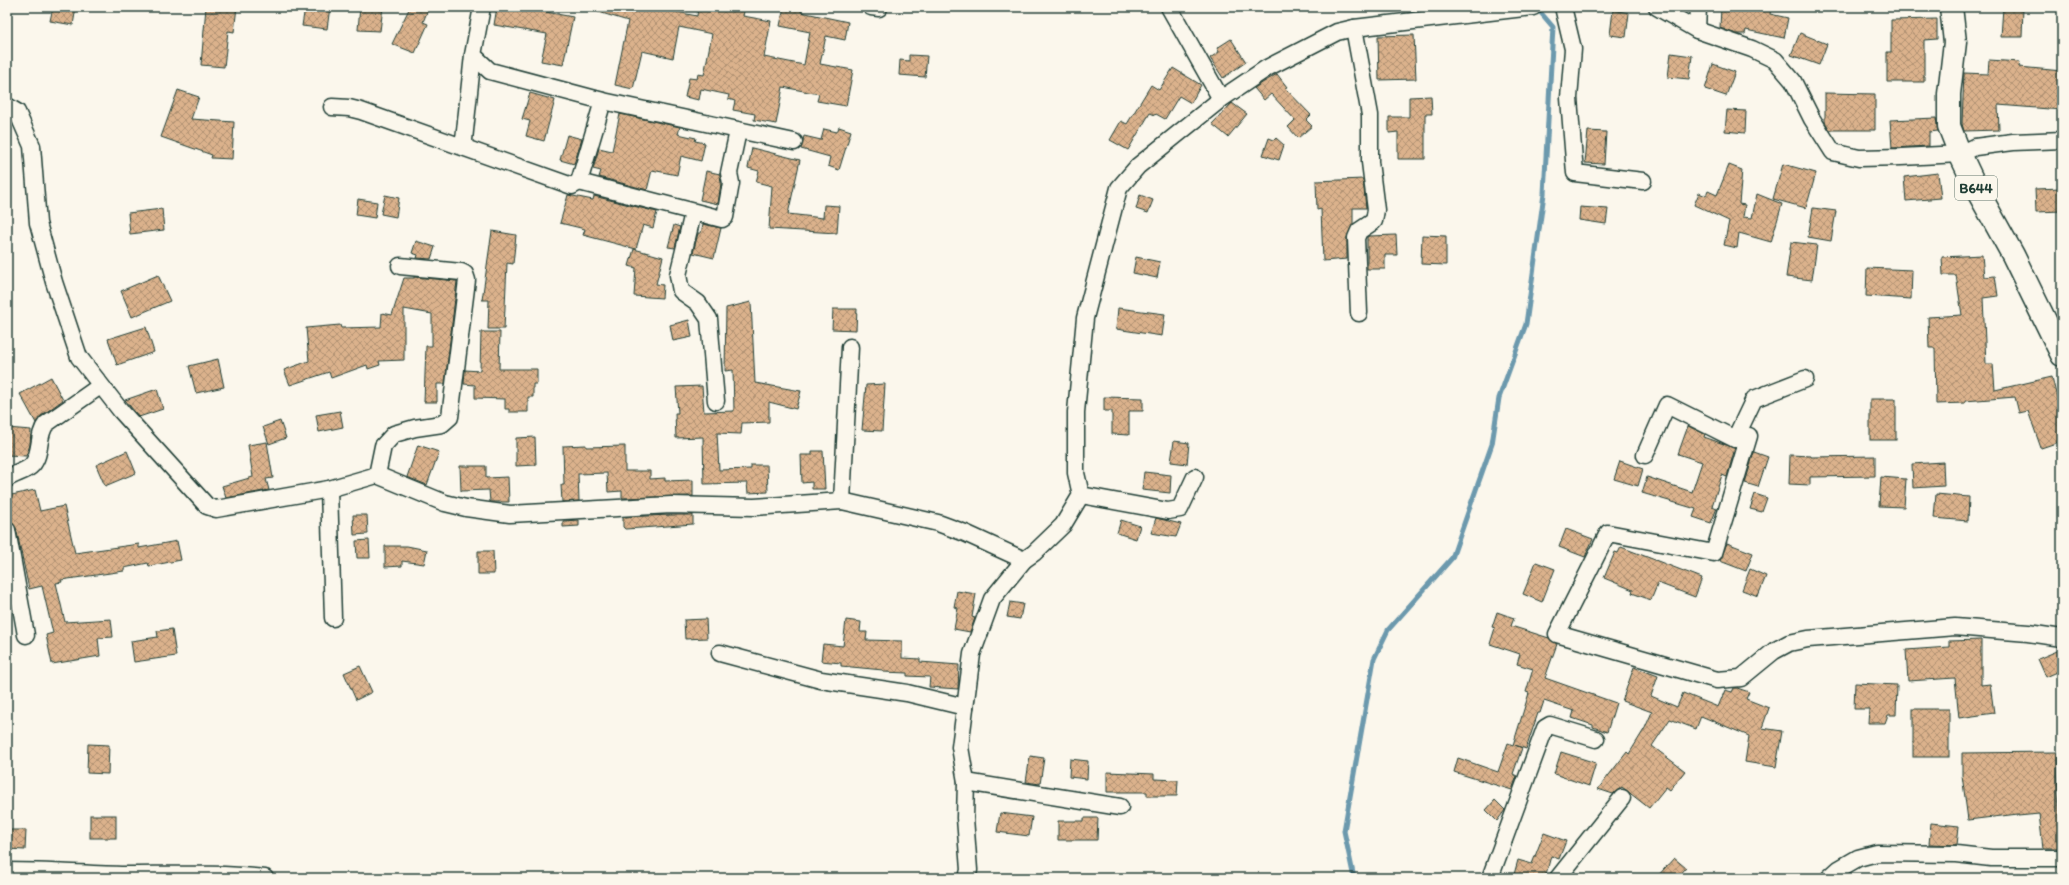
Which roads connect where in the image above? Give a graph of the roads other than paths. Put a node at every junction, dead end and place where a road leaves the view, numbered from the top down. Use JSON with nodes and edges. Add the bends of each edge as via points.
{"nodes":[{"id":1,"x":482,"y":7,"type":"edge"},
{"id":2,"x":1169,"y":7,"type":"edge"},
{"id":3,"x":1533,"y":7,"type":"edge"},
{"id":4,"x":1563,"y":7,"type":"edge"},
{"id":5,"x":1657,"y":7,"type":"edge"},
{"id":6,"x":1698,"y":7,"type":"edge"},
{"id":7,"x":1951,"y":7,"type":"edge"},
{"id":8,"x":1354,"y":28,"type":"junction"},
{"id":9,"x":1697,"y":30,"type":"junction"},
{"id":10,"x":473,"y":55,"type":"junction"},
{"id":11,"x":1221,"y":99,"type":"junction"},
{"id":12,"x":603,"y":101,"type":"junction"},
{"id":13,"x":7,"y":106,"type":"edge"},
{"id":14,"x":332,"y":107,"type":"dead end"},
{"id":15,"x":738,"y":131,"type":"junction"},
{"id":16,"x":2062,"y":140,"type":"edge"},
{"id":17,"x":794,"y":142,"type":"dead end"},
{"id":18,"x":465,"y":147,"type":"junction"},
{"id":19,"x":1960,"y":154,"type":"junction"},
{"id":20,"x":1643,"y":181,"type":"dead end"},
{"id":21,"x":579,"y":182,"type":"junction"},
{"id":22,"x":692,"y":213,"type":"junction"},
{"id":23,"x":400,"y":266,"type":"dead end"},
{"id":24,"x":1359,"y":313,"type":"dead end"},
{"id":25,"x":850,"y":348,"type":"dead end"},
{"id":26,"x":2062,"y":355,"type":"edge"},
{"id":27,"x":1805,"y":379,"type":"dead end"},
{"id":28,"x":100,"y":386,"type":"junction"},
{"id":29,"x":716,"y":400,"type":"dead end"},
{"id":30,"x":1735,"y":439,"type":"junction"},
{"id":31,"x":1645,"y":455,"type":"dead end"},
{"id":32,"x":377,"y":475,"type":"junction"},
{"id":33,"x":1194,"y":478,"type":"dead end"},
{"id":34,"x":7,"y":479,"type":"edge"},
{"id":35,"x":329,"y":489,"type":"junction"},
{"id":36,"x":1081,"y":495,"type":"junction"},
{"id":37,"x":842,"y":501,"type":"junction"},
{"id":38,"x":7,"y":530,"type":"edge"},
{"id":39,"x":1024,"y":560,"type":"junction"},
{"id":40,"x":333,"y":618,"type":"dead end"},
{"id":41,"x":26,"y":635,"type":"dead end"},
{"id":42,"x":2062,"y":638,"type":"edge"},
{"id":43,"x":720,"y":653,"type":"dead end"},
{"id":44,"x":965,"y":707,"type":"junction"},
{"id":45,"x":1596,"y":739,"type":"dead end"},
{"id":46,"x":966,"y":782,"type":"junction"},
{"id":47,"x":1622,"y":798,"type":"dead end"},
{"id":48,"x":1120,"y":807,"type":"dead end"},
{"id":49,"x":2062,"y":858,"type":"edge"},
{"id":50,"x":7,"y":871,"type":"edge"},
{"id":51,"x":265,"y":878,"type":"edge"},
{"id":52,"x":967,"y":878,"type":"edge"},
{"id":53,"x":1490,"y":878,"type":"edge"},
{"id":54,"x":1558,"y":878,"type":"edge"},
{"id":55,"x":1829,"y":878,"type":"edge"}],
"edges":[{"from":1,"to":10,"type":"street"},
{"from":2,"to":11,"type":"street"},
{"from":3,"to":8,"type":"street"},
{"from":4,"to":20,"type":"street","via":[[1573,49],[1569,98],[1576,173]]},
{"from":5,"to":9,"type":"street"},
{"from":6,"to":9,"type":"street"},
{"from":7,"to":19,"type":"main road","number":"B644","via":[[1955,42],[1949,94],[1950,126]]},
{"from":8,"to":11,"type":"street","via":[[1337,32],[1267,68]]},
{"from":8,"to":24,"type":"street","via":[[1370,115],[1370,162],[1376,210],[1374,221],[1359,231],[1356,238]]},
{"from":9,"to":19,"type":"street","via":[[1752,49],[1775,60],[1793,81],[1812,119],[1833,152],[1859,158]]},
{"from":10,"to":12,"type":"street","via":[[490,71]]},
{"from":10,"to":18,"type":"street"},
{"from":11,"to":36,"type":"street","via":[[1138,166],[1119,188],[1085,318],[1076,412],[1076,473]]},
{"from":12,"to":15,"type":"street"},
{"from":12,"to":21,"type":"street"},
{"from":13,"to":28,"type":"street","via":[[17,112],[32,146],[38,223],[54,282],[80,357]]},
{"from":14,"to":18,"type":"street","via":[[361,111]]},
{"from":15,"to":17,"type":"street"},
{"from":15,"to":22,"type":"street","via":[[729,173],[731,183],[725,217],[722,219]]},
{"from":16,"to":19,"type":"street","via":[[1975,147]]},
{"from":18,"to":21,"type":"street","via":[[467,150],[572,186]]},
{"from":19,"to":26,"type":"main road","number":"B644"},
{"from":21,"to":22,"type":"street"},
{"from":22,"to":29,"type":"street","via":[[678,275],[681,291],[698,303],[709,319]]},
{"from":23,"to":32,"type":"street","via":[[461,272],[467,280],[450,418],[442,424],[394,434],[383,446]]},
{"from":25,"to":37,"type":"street"},
{"from":27,"to":30,"type":"street","via":[[1754,399]]},
{"from":28,"to":34,"type":"street","via":[[46,424],[41,430],[36,459],[32,465]]},
{"from":28,"to":35,"type":"street","via":[[207,506],[216,509]]},
{"from":30,"to":31,"type":"street","via":[[1667,405]]},
{"from":30,"to":42,"type":"street","via":[[1749,436],[1714,553],[1608,533],[1557,634],[1716,680],[1741,678],[1789,642],[1808,639],[1955,627]]},
{"from":32,"to":35,"type":"street"},
{"from":32,"to":37,"type":"street","via":[[445,503],[510,514],[671,505],[754,507]]},
{"from":33,"to":36,"type":"street","via":[[1180,509],[1168,511]]},
{"from":35,"to":40,"type":"street"},
{"from":36,"to":39,"type":"street","via":[[1063,525]]},
{"from":37,"to":39,"type":"street","via":[[966,532]]},
{"from":38,"to":41,"type":"street"},
{"from":39,"to":44,"type":"street","via":[[992,599],[972,654]]},
{"from":43,"to":44,"type":"street","via":[[820,680],[907,693]]},
{"from":44,"to":46,"type":"street","via":[[960,747]]},
{"from":45,"to":53,"type":"street","via":[[1558,726],[1550,725],[1545,728]]},
{"from":46,"to":48,"type":"street"},
{"from":46,"to":52,"type":"street","via":[[969,870]]},
{"from":47,"to":54,"type":"street"},
{"from":49,"to":55,"type":"street","via":[[1877,853],[1858,858]]},
{"from":50,"to":51,"type":"street"}]}
